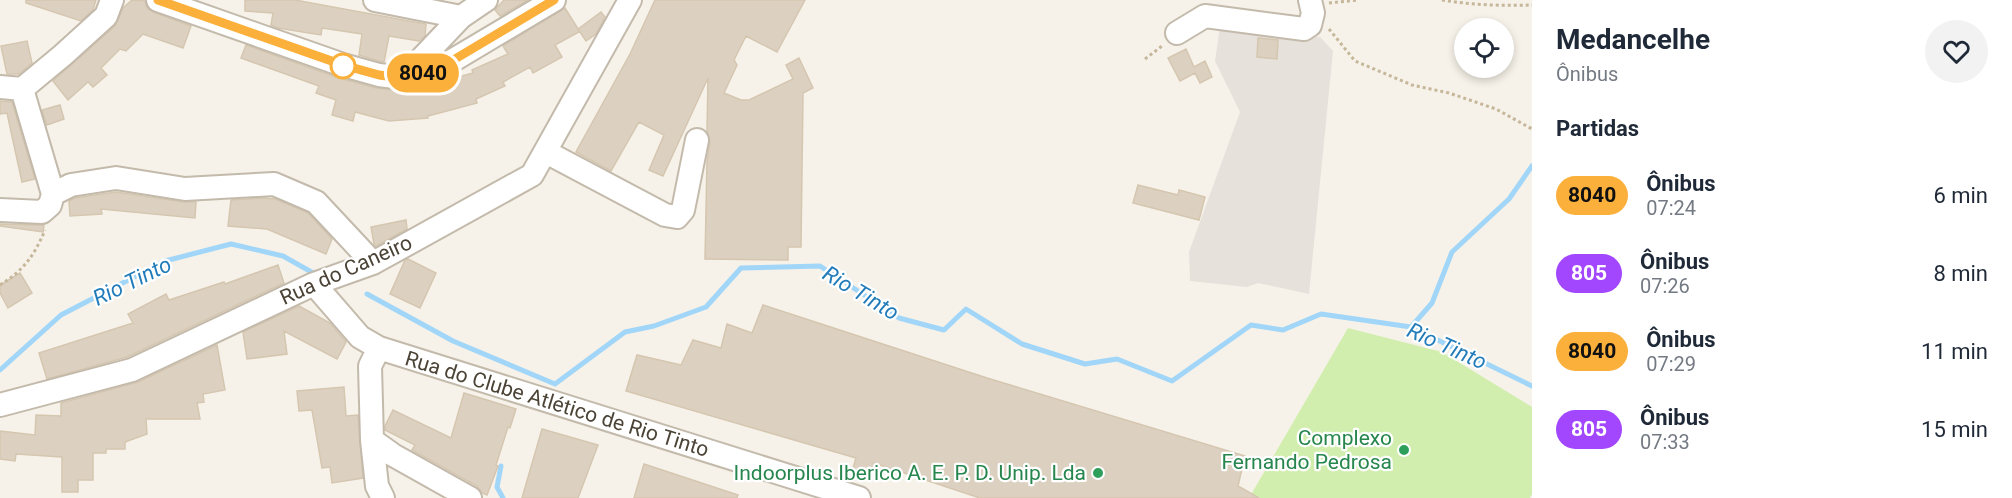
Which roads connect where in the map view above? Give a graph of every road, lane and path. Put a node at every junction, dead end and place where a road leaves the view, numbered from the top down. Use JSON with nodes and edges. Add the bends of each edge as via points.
{"nodes":[{"id":1,"x":112,"y":0,"type":"edge"},
{"id":2,"x":375,"y":0,"type":"edge"},
{"id":3,"x":486,"y":0,"type":"edge"},
{"id":4,"x":554,"y":0,"type":"edge"},
{"id":5,"x":630,"y":0,"type":"edge"},
{"id":6,"x":1358,"y":0,"type":"edge"},
{"id":7,"x":1442,"y":0,"type":"edge"},
{"id":8,"x":163,"y":1,"type":"edge"},
{"id":9,"x":1532,"y":5,"type":"edge"},
{"id":10,"x":1311,"y":7,"type":"edge"},
{"id":11,"x":461,"y":17,"type":"junction"},
{"id":12,"x":1177,"y":33,"type":"dead end"},
{"id":13,"x":403,"y":78,"type":"junction"},
{"id":14,"x":11,"y":88,"type":"edge"},
{"id":15,"x":1532,"y":129,"type":"edge"},
{"id":16,"x":697,"y":140,"type":"dead end"},
{"id":17,"x":546,"y":152,"type":"junction"},
{"id":18,"x":50,"y":201,"type":"junction"},
{"id":19,"x":0,"y":210,"type":"edge"},
{"id":20,"x":373,"y":263,"type":"junction"},
{"id":21,"x":314,"y":284,"type":"junction"},
{"id":22,"x":0,"y":285,"type":"edge"},
{"id":23,"x":379,"y":348,"type":"junction"},
{"id":24,"x":0,"y":405,"type":"edge"},
{"id":25,"x":372,"y":440,"type":"junction"},
{"id":26,"x":383,"y":498,"type":"edge"},
{"id":27,"x":470,"y":498,"type":"edge"},
{"id":28,"x":859,"y":498,"type":"edge"}],
"edges":[{"from":1,"to":14,"type":"street","via":[[106,16],[63,56]]},
{"from":2,"to":11,"type":"street"},
{"from":3,"to":11,"type":"street"},
{"from":4,"to":13,"type":"street","via":[[450,62]]},
{"from":5,"to":17,"type":"street","name":"Rua do Caneiro"},
{"from":6,"to":10,"type":"path"},
{"from":7,"to":9,"type":"path"},
{"from":8,"to":13,"type":"street","via":[[343,65]]},
{"from":10,"to":12,"type":"street","via":[[1310,25],[1304,29],[1205,16]]},
{"from":10,"to":15,"type":"path","via":[[1355,61],[1412,85],[1496,109]]},
{"from":11,"to":13,"type":"street"},
{"from":14,"to":18,"type":"street"},
{"from":16,"to":17,"type":"street","via":[[682,210],[677,217],[665,215]]},
{"from":17,"to":20,"type":"street","name":"Rua do Caneiro","via":[[532,175]]},
{"from":18,"to":19,"type":"street","via":[[42,212]]},
{"from":18,"to":20,"type":"street","via":[[70,185],[116,178],[185,189],[274,184],[316,202]]},
{"from":18,"to":22,"type":"path","via":[[46,230],[36,252],[21,271]]},
{"from":20,"to":21,"type":"street","name":"Rua do Caneiro"},
{"from":21,"to":23,"type":"street","name":"Rua do Clube Atlético de Rio Tinto","via":[[360,336]]},
{"from":21,"to":24,"type":"street","name":"Rua do Caneiro","via":[[132,370]]},
{"from":23,"to":25,"type":"street","via":[[370,366]]},
{"from":23,"to":28,"type":"street","name":"Rua do Clube Atlético de Rio Tinto"},
{"from":25,"to":26,"type":"street","via":[[377,486]]},
{"from":25,"to":27,"type":"street"}]}
